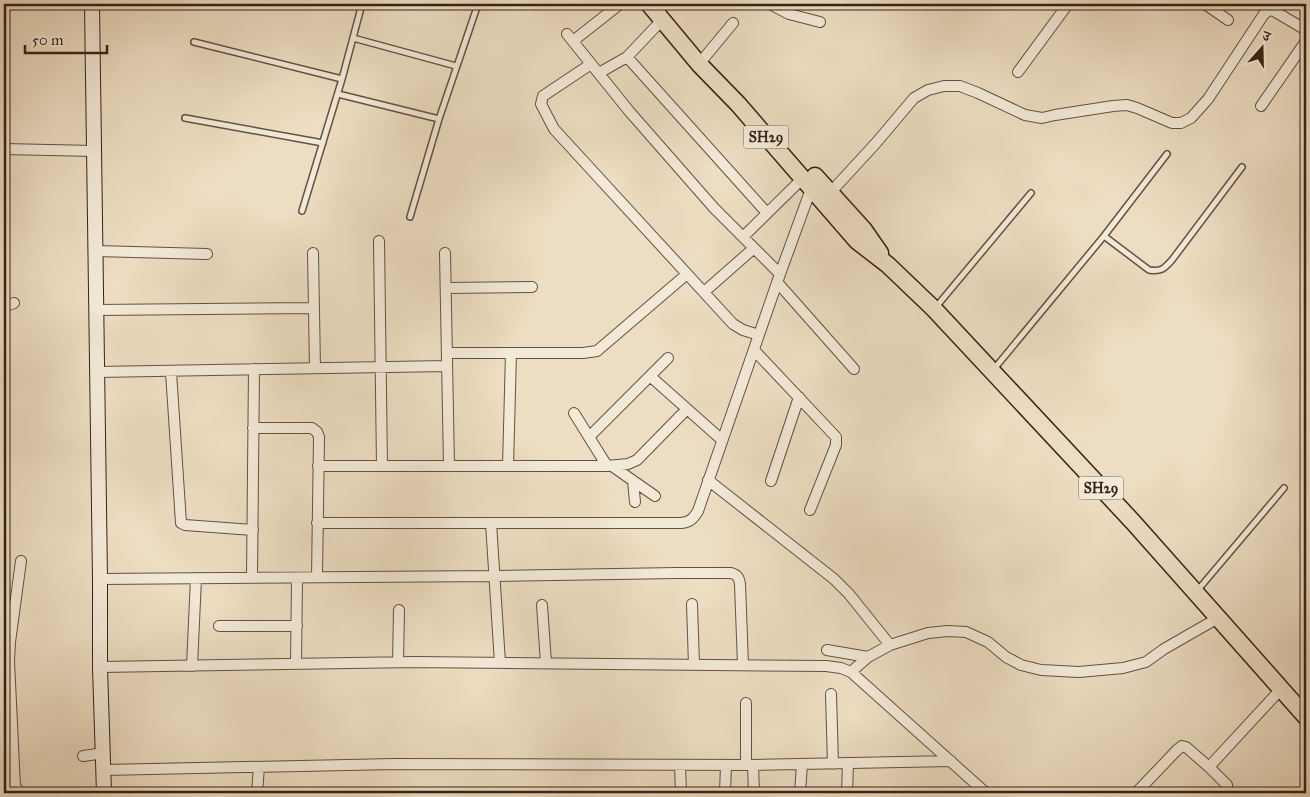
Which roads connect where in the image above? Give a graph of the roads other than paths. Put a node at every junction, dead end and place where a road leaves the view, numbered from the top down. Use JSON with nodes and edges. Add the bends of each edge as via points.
{"nodes":[{"id":1,"x":92,"y":4,"type":"edge"},
{"id":2,"x":362,"y":4,"type":"edge"},
{"id":3,"x":478,"y":4,"type":"edge"},
{"id":4,"x":620,"y":4,"type":"edge"},
{"id":5,"x":649,"y":4,"type":"edge"},
{"id":6,"x":662,"y":4,"type":"edge"},
{"id":7,"x":770,"y":4,"type":"edge"},
{"id":8,"x":1068,"y":4,"type":"edge"},
{"id":9,"x":1205,"y":4,"type":"edge"},
{"id":10,"x":662,"y":20,"type":"junction"},
{"id":11,"x":1228,"y":20,"type":"dead end"},
{"id":12,"x":820,"y":22,"type":"dead end"},
{"id":13,"x":733,"y":23,"type":"dead end"},
{"id":14,"x":1306,"y":30,"type":"edge"},
{"id":15,"x":353,"y":38,"type":"junction"},
{"id":16,"x":1306,"y":41,"type":"edge"},
{"id":17,"x":194,"y":42,"type":"dead end"},
{"id":18,"x":627,"y":57,"type":"junction"},
{"id":19,"x":702,"y":60,"type":"junction"},
{"id":20,"x":591,"y":64,"type":"junction"},
{"id":21,"x":456,"y":66,"type":"junction"},
{"id":22,"x":1018,"y":72,"type":"dead end"},
{"id":23,"x":599,"y":73,"type":"junction"},
{"id":24,"x":342,"y":79,"type":"junction"},
{"id":25,"x":338,"y":94,"type":"junction"},
{"id":26,"x":1261,"y":106,"type":"dead end"},
{"id":27,"x":184,"y":118,"type":"dead end"},
{"id":28,"x":439,"y":119,"type":"junction"},
{"id":29,"x":323,"y":143,"type":"junction"},
{"id":30,"x":4,"y":149,"type":"edge"},
{"id":31,"x":94,"y":151,"type":"junction"},
{"id":32,"x":1167,"y":154,"type":"dead end"},
{"id":33,"x":1242,"y":167,"type":"dead end"},
{"id":34,"x":807,"y":184,"type":"junction"},
{"id":35,"x":830,"y":193,"type":"junction"},
{"id":36,"x":1031,"y":194,"type":"dead end"},
{"id":37,"x":302,"y":211,"type":"dead end"},
{"id":38,"x":767,"y":213,"type":"junction"},
{"id":39,"x":410,"y":217,"type":"dead end"},
{"id":40,"x":742,"y":236,"type":"junction"},
{"id":41,"x":1104,"y":236,"type":"junction"},
{"id":42,"x":379,"y":241,"type":"dead end"},
{"id":43,"x":754,"y":248,"type":"junction"},
{"id":44,"x":96,"y":251,"type":"junction"},
{"id":45,"x":313,"y":253,"type":"dead end"},
{"id":46,"x":445,"y":253,"type":"dead end"},
{"id":47,"x":207,"y":254,"type":"dead end"},
{"id":48,"x":888,"y":265,"type":"junction"},
{"id":49,"x":687,"y":274,"type":"junction"},
{"id":50,"x":779,"y":278,"type":"junction"},
{"id":51,"x":532,"y":287,"type":"dead end"},
{"id":52,"x":446,"y":288,"type":"junction"},
{"id":53,"x":704,"y":292,"type":"junction"},
{"id":54,"x":314,"y":308,"type":"junction"},
{"id":55,"x":934,"y":309,"type":"junction"},
{"id":56,"x":96,"y":310,"type":"junction"},
{"id":57,"x":759,"y":335,"type":"junction"},
{"id":58,"x":754,"y":350,"type":"junction"},
{"id":59,"x":447,"y":352,"type":"junction"},
{"id":60,"x":511,"y":353,"type":"junction"},
{"id":61,"x":668,"y":358,"type":"dead end"},
{"id":62,"x":447,"y":366,"type":"junction"},
{"id":63,"x":381,"y":367,"type":"junction"},
{"id":64,"x":315,"y":368,"type":"junction"},
{"id":65,"x":254,"y":369,"type":"junction"},
{"id":66,"x":854,"y":370,"type":"dead end"},
{"id":67,"x":992,"y":371,"type":"junction"},
{"id":68,"x":97,"y":372,"type":"junction"},
{"id":69,"x":171,"y":372,"type":"junction"},
{"id":70,"x":650,"y":376,"type":"junction"},
{"id":71,"x":798,"y":397,"type":"junction"},
{"id":72,"x":687,"y":409,"type":"junction"},
{"id":73,"x":574,"y":413,"type":"dead end"},
{"id":74,"x":253,"y":428,"type":"junction"},
{"id":75,"x":589,"y":437,"type":"junction"},
{"id":76,"x":722,"y":440,"type":"junction"},
{"id":77,"x":318,"y":466,"type":"junction"},
{"id":78,"x":382,"y":466,"type":"junction"},
{"id":79,"x":449,"y":466,"type":"junction"},
{"id":80,"x":508,"y":466,"type":"junction"},
{"id":81,"x":609,"y":466,"type":"junction"},
{"id":82,"x":708,"y":480,"type":"junction"},
{"id":83,"x":633,"y":481,"type":"junction"},
{"id":84,"x":771,"y":481,"type":"dead end"},
{"id":85,"x":1284,"y":488,"type":"dead end"},
{"id":86,"x":655,"y":496,"type":"dead end"},
{"id":87,"x":635,"y":502,"type":"dead end"},
{"id":88,"x":810,"y":510,"type":"dead end"},
{"id":89,"x":317,"y":523,"type":"junction"},
{"id":90,"x":491,"y":523,"type":"junction"},
{"id":91,"x":253,"y":530,"type":"junction"},
{"id":92,"x":21,"y":561,"type":"dead end"},
{"id":93,"x":495,"y":576,"type":"junction"},
{"id":94,"x":317,"y":577,"type":"junction"},
{"id":95,"x":196,"y":578,"type":"junction"},
{"id":96,"x":252,"y":578,"type":"junction"},
{"id":97,"x":297,"y":578,"type":"junction"},
{"id":98,"x":100,"y":579,"type":"junction"},
{"id":99,"x":1196,"y":593,"type":"junction"},
{"id":100,"x":692,"y":604,"type":"dead end"},
{"id":101,"x":542,"y":605,"type":"dead end"},
{"id":102,"x":399,"y":610,"type":"dead end"},
{"id":103,"x":1218,"y":618,"type":"junction"},
{"id":104,"x":219,"y":626,"type":"dead end"},
{"id":105,"x":297,"y":626,"type":"junction"},
{"id":106,"x":890,"y":645,"type":"junction"},
{"id":107,"x":827,"y":650,"type":"dead end"},
{"id":108,"x":868,"y":657,"type":"junction"},
{"id":109,"x":398,"y":662,"type":"junction"},
{"id":110,"x":500,"y":663,"type":"junction"},
{"id":111,"x":546,"y":663,"type":"junction"},
{"id":112,"x":296,"y":664,"type":"junction"},
{"id":113,"x":694,"y":665,"type":"junction"},
{"id":114,"x":743,"y":665,"type":"junction"},
{"id":115,"x":192,"y":666,"type":"junction"},
{"id":116,"x":100,"y":667,"type":"junction"},
{"id":117,"x":851,"y":672,"type":"junction"},
{"id":118,"x":1281,"y":689,"type":"junction"},
{"id":119,"x":831,"y":694,"type":"dead end"},
{"id":120,"x":746,"y":703,"type":"dead end"},
{"id":121,"x":1306,"y":717,"type":"edge"},
{"id":122,"x":104,"y":753,"type":"junction"},
{"id":123,"x":83,"y":756,"type":"dead end"},
{"id":124,"x":951,"y":761,"type":"junction"},
{"id":125,"x":848,"y":763,"type":"junction"},
{"id":126,"x":802,"y":764,"type":"junction"},
{"id":127,"x":832,"y":764,"type":"junction"},
{"id":128,"x":680,"y":765,"type":"junction"},
{"id":129,"x":726,"y":765,"type":"junction"},
{"id":130,"x":749,"y":765,"type":"junction"},
{"id":131,"x":259,"y":767,"type":"junction"},
{"id":132,"x":1210,"y":767,"type":"junction"},
{"id":133,"x":4,"y":770,"type":"edge"},
{"id":134,"x":104,"y":770,"type":"junction"},
{"id":135,"x":18,"y":790,"type":"edge"},
{"id":136,"x":104,"y":793,"type":"edge"},
{"id":137,"x":257,"y":793,"type":"edge"},
{"id":138,"x":681,"y":793,"type":"edge"},
{"id":139,"x":725,"y":793,"type":"edge"},
{"id":140,"x":754,"y":793,"type":"edge"},
{"id":141,"x":800,"y":793,"type":"edge"},
{"id":142,"x":847,"y":793,"type":"edge"},
{"id":143,"x":986,"y":793,"type":"edge"},
{"id":144,"x":1136,"y":793,"type":"edge"},
{"id":145,"x":1226,"y":793,"type":"edge"}],
"edges":[{"from":1,"to":31,"type":"main road"},
{"from":2,"to":15,"type":"lane"},
{"from":3,"to":21,"type":"lane"},
{"from":4,"to":20,"type":"street","via":[[570,37]]},
{"from":5,"to":10,"type":"main road","number":"SH29"},
{"from":6,"to":19,"type":"main road","number":"SH29"},
{"from":7,"to":12,"type":"street","via":[[789,14]]},
{"from":8,"to":22,"type":"street"},
{"from":9,"to":11,"type":"street"},
{"from":10,"to":18,"type":"street"},
{"from":10,"to":19,"type":"main road","number":"SH29"},
{"from":13,"to":19,"type":"street"},
{"from":14,"to":35,"type":"street","via":[[1269,10],[1208,99],[1191,118],[1181,123],[1172,123],[1126,105],[1042,118],[1025,115],[960,86],[928,90],[914,98]]},
{"from":15,"to":21,"type":"lane"},
{"from":15,"to":24,"type":"lane"},
{"from":16,"to":26,"type":"street"},
{"from":17,"to":24,"type":"lane"},
{"from":18,"to":23,"type":"street"},
{"from":18,"to":38,"type":"street"},
{"from":19,"to":34,"type":"main road","number":"SH29"},
{"from":19,"to":35,"type":"main road","number":"SH29"},
{"from":20,"to":23,"type":"street"},
{"from":20,"to":49,"type":"street","via":[[543,96],[540,104],[554,129]]},
{"from":21,"to":28,"type":"lane"},
{"from":23,"to":40,"type":"street","via":[[714,208]]},
{"from":24,"to":25,"type":"lane"},
{"from":25,"to":28,"type":"lane"},
{"from":25,"to":29,"type":"lane"},
{"from":27,"to":29,"type":"lane"},
{"from":28,"to":39,"type":"lane"},
{"from":29,"to":37,"type":"lane"},
{"from":30,"to":31,"type":"street"},
{"from":31,"to":44,"type":"main road"},
{"from":32,"to":41,"type":"lane"},
{"from":33,"to":41,"type":"lane","via":[[1163,269],[1149,270]]},
{"from":34,"to":38,"type":"street"},
{"from":34,"to":48,"type":"main road","number":"SH29","via":[[858,241]]},
{"from":34,"to":50,"type":"street"},
{"from":35,"to":48,"type":"main road","number":"SH29","via":[[864,230]]},
{"from":36,"to":55,"type":"lane"},
{"from":38,"to":40,"type":"street"},
{"from":40,"to":43,"type":"street"},
{"from":41,"to":67,"type":"lane"},
{"from":42,"to":63,"type":"street"},
{"from":43,"to":50,"type":"street"},
{"from":43,"to":53,"type":"street"},
{"from":44,"to":47,"type":"street"},
{"from":44,"to":56,"type":"main road"},
{"from":45,"to":54,"type":"street"},
{"from":46,"to":52,"type":"street"},
{"from":48,"to":55,"type":"main road","number":"SH29"},
{"from":49,"to":53,"type":"street"},
{"from":49,"to":60,"type":"street","via":[[596,351]]},
{"from":50,"to":57,"type":"street"},
{"from":50,"to":66,"type":"street"},
{"from":51,"to":52,"type":"street"},
{"from":52,"to":59,"type":"street"},
{"from":53,"to":57,"type":"street","via":[[733,324]]},
{"from":54,"to":56,"type":"street"},
{"from":54,"to":64,"type":"street"},
{"from":55,"to":67,"type":"main road","number":"SH29"},
{"from":56,"to":68,"type":"main road"},
{"from":57,"to":58,"type":"street"},
{"from":58,"to":71,"type":"street"},
{"from":58,"to":76,"type":"street"},
{"from":59,"to":60,"type":"street"},
{"from":59,"to":62,"type":"street"},
{"from":60,"to":80,"type":"street"},
{"from":61,"to":70,"type":"street"},
{"from":62,"to":63,"type":"street"},
{"from":62,"to":79,"type":"street"},
{"from":63,"to":64,"type":"street"},
{"from":63,"to":78,"type":"street"},
{"from":64,"to":65,"type":"street"},
{"from":65,"to":69,"type":"street"},
{"from":65,"to":74,"type":"street"},
{"from":67,"to":99,"type":"main road","number":"SH29"},
{"from":68,"to":69,"type":"street"},
{"from":68,"to":98,"type":"main road"},
{"from":69,"to":91,"type":"street","via":[[181,523]]},
{"from":70,"to":72,"type":"street"},
{"from":70,"to":75,"type":"street"},
{"from":71,"to":84,"type":"street"},
{"from":71,"to":88,"type":"street","via":[[836,436],[836,445]]},
{"from":72,"to":76,"type":"street"},
{"from":72,"to":81,"type":"street","via":[[637,460]]},
{"from":73,"to":75,"type":"street"},
{"from":74,"to":77,"type":"street","via":[[312,428],[319,437]]},
{"from":74,"to":91,"type":"street"},
{"from":75,"to":81,"type":"street"},
{"from":76,"to":82,"type":"street"},
{"from":77,"to":78,"type":"street"},
{"from":77,"to":89,"type":"street"},
{"from":78,"to":79,"type":"street"},
{"from":79,"to":80,"type":"street"},
{"from":80,"to":81,"type":"street"},
{"from":81,"to":83,"type":"street"},
{"from":82,"to":90,"type":"street","via":[[698,511],[689,522]]},
{"from":82,"to":106,"type":"street","via":[[834,579]]},
{"from":83,"to":86,"type":"street"},
{"from":83,"to":87,"type":"street"},
{"from":85,"to":99,"type":"lane"},
{"from":89,"to":90,"type":"street"},
{"from":89,"to":94,"type":"street"},
{"from":90,"to":93,"type":"street"},
{"from":91,"to":96,"type":"street"},
{"from":92,"to":135,"type":"street","via":[[9,661]]},
{"from":93,"to":94,"type":"street"},
{"from":93,"to":110,"type":"street"},
{"from":93,"to":114,"type":"street","via":[[731,573],[739,578],[740,584]]},
{"from":94,"to":97,"type":"street"},
{"from":95,"to":96,"type":"street"},
{"from":95,"to":98,"type":"street"},
{"from":95,"to":115,"type":"street"},
{"from":96,"to":97,"type":"street"},
{"from":97,"to":105,"type":"street"},
{"from":98,"to":116,"type":"main road"},
{"from":99,"to":103,"type":"main road","number":"SH29"},
{"from":100,"to":113,"type":"street"},
{"from":101,"to":111,"type":"street"},
{"from":102,"to":109,"type":"street"},
{"from":103,"to":106,"type":"street","via":[[1146,662],[1097,671],[1041,670],[1021,665],[988,642],[966,632],[928,632]]},
{"from":103,"to":118,"type":"main road","number":"SH29"},
{"from":104,"to":105,"type":"street"},
{"from":105,"to":112,"type":"street"},
{"from":106,"to":108,"type":"street"},
{"from":107,"to":108,"type":"street"},
{"from":108,"to":117,"type":"street"},
{"from":109,"to":110,"type":"street"},
{"from":109,"to":112,"type":"street"},
{"from":110,"to":111,"type":"street"},
{"from":111,"to":113,"type":"street"},
{"from":112,"to":115,"type":"street"},
{"from":113,"to":114,"type":"street"},
{"from":114,"to":117,"type":"street","via":[[826,666]]},
{"from":115,"to":116,"type":"street"},
{"from":116,"to":122,"type":"main road"},
{"from":117,"to":124,"type":"street"},
{"from":118,"to":121,"type":"main road","number":"SH29"},
{"from":118,"to":132,"type":"street"},
{"from":119,"to":127,"type":"street"},
{"from":120,"to":130,"type":"street"},
{"from":122,"to":123,"type":"street"},
{"from":122,"to":134,"type":"main road"},
{"from":124,"to":125,"type":"street"},
{"from":124,"to":143,"type":"street"},
{"from":125,"to":127,"type":"street"},
{"from":125,"to":142,"type":"street"},
{"from":126,"to":127,"type":"street"},
{"from":126,"to":130,"type":"street"},
{"from":126,"to":141,"type":"street"},
{"from":128,"to":129,"type":"street"},
{"from":128,"to":131,"type":"street"},
{"from":128,"to":138,"type":"street"},
{"from":129,"to":130,"type":"street"},
{"from":129,"to":139,"type":"street"},
{"from":130,"to":140,"type":"street"},
{"from":131,"to":134,"type":"street"},
{"from":131,"to":137,"type":"street"},
{"from":132,"to":144,"type":"street","via":[[1182,746]]},
{"from":132,"to":145,"type":"street","via":[[1227,785]]},
{"from":133,"to":135,"type":"street"},
{"from":134,"to":136,"type":"main road"}]}
